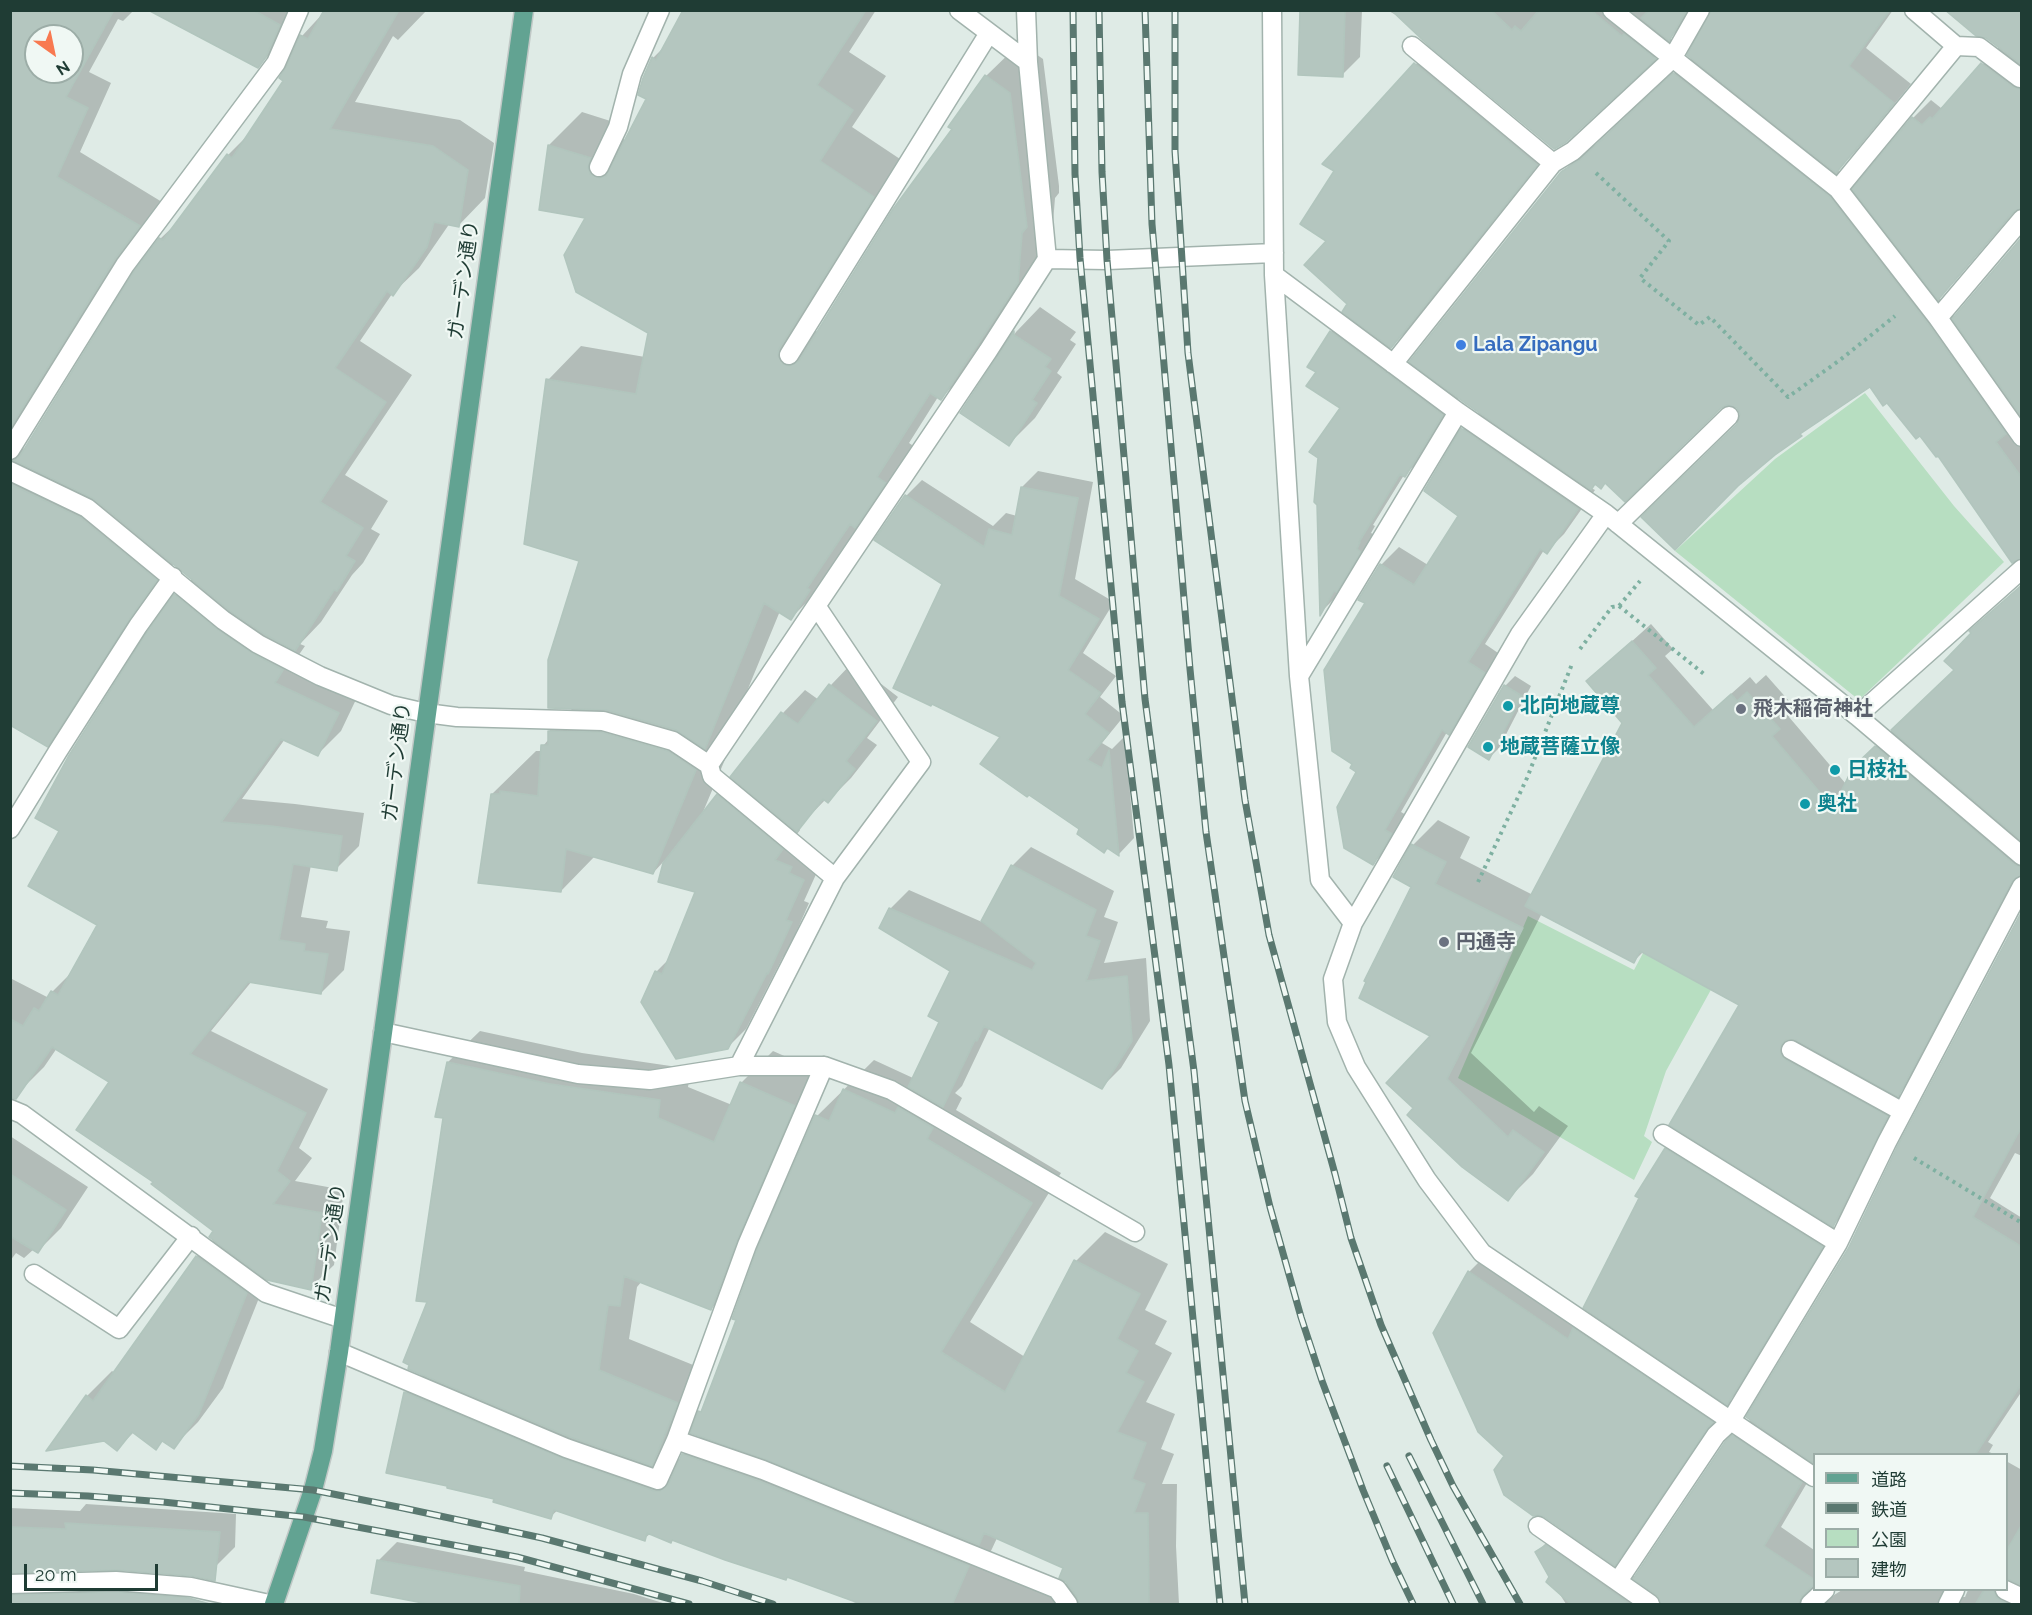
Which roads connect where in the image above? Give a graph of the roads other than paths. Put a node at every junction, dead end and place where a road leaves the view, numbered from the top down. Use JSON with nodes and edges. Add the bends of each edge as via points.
{"nodes":[{"id":1,"x":299,"y":10,"type":"edge"},
{"id":2,"x":524,"y":10,"type":"edge"},
{"id":3,"x":660,"y":10,"type":"edge"},
{"id":4,"x":959,"y":10,"type":"edge"},
{"id":5,"x":1026,"y":10,"type":"edge"},
{"id":6,"x":1272,"y":10,"type":"edge"},
{"id":7,"x":1612,"y":10,"type":"edge"},
{"id":8,"x":1700,"y":10,"type":"edge"},
{"id":9,"x":1914,"y":10,"type":"edge"},
{"id":10,"x":989,"y":33,"type":"junction"},
{"id":11,"x":1412,"y":46,"type":"dead end"},
{"id":12,"x":1956,"y":46,"type":"junction"},
{"id":13,"x":1672,"y":59,"type":"junction"},
{"id":14,"x":1028,"y":62,"type":"junction"},
{"id":15,"x":2020,"y":78,"type":"edge"},
{"id":16,"x":1553,"y":163,"type":"junction"},
{"id":17,"x":599,"y":167,"type":"dead end"},
{"id":18,"x":1838,"y":189,"type":"junction"},
{"id":19,"x":2022,"y":219,"type":"edge"},
{"id":20,"x":1274,"y":253,"type":"junction"},
{"id":21,"x":1047,"y":259,"type":"junction"},
{"id":22,"x":1274,"y":274,"type":"junction"},
{"id":23,"x":1938,"y":318,"type":"junction"},
{"id":24,"x":789,"y":355,"type":"dead end"},
{"id":25,"x":1393,"y":364,"type":"junction"},
{"id":26,"x":1458,"y":412,"type":"junction"},
{"id":27,"x":1729,"y":416,"type":"dead end"},
{"id":28,"x":2022,"y":437,"type":"edge"},
{"id":29,"x":10,"y":450,"type":"edge"},
{"id":30,"x":10,"y":471,"type":"edge"},
{"id":31,"x":1612,"y":519,"type":"junction"},
{"id":32,"x":2022,"y":569,"type":"edge"},
{"id":33,"x":173,"y":577,"type":"junction"},
{"id":34,"x":817,"y":607,"type":"junction"},
{"id":35,"x":1299,"y":676,"type":"junction"},
{"id":36,"x":426,"y":713,"type":"junction"},
{"id":37,"x":1857,"y":716,"type":"junction"},
{"id":38,"x":709,"y":765,"type":"junction"},
{"id":39,"x":10,"y":829,"type":"edge"},
{"id":40,"x":2022,"y":856,"type":"edge"},
{"id":41,"x":835,"y":878,"type":"junction"},
{"id":42,"x":2022,"y":886,"type":"edge"},
{"id":43,"x":1353,"y":923,"type":"junction"},
{"id":44,"x":383,"y":1032,"type":"junction"},
{"id":45,"x":1791,"y":1050,"type":"dead end"},
{"id":46,"x":739,"y":1066,"type":"junction"},
{"id":47,"x":824,"y":1066,"type":"junction"},
{"id":48,"x":10,"y":1109,"type":"edge"},
{"id":49,"x":1903,"y":1112,"type":"junction"},
{"id":50,"x":1663,"y":1134,"type":"dead end"},
{"id":51,"x":1135,"y":1232,"type":"dead end"},
{"id":52,"x":190,"y":1236,"type":"junction"},
{"id":53,"x":1838,"y":1244,"type":"junction"},
{"id":54,"x":34,"y":1274,"type":"dead end"},
{"id":55,"x":343,"y":1319,"type":"junction"},
{"id":56,"x":339,"y":1352,"type":"junction"},
{"id":57,"x":1730,"y":1422,"type":"junction"},
{"id":58,"x":675,"y":1440,"type":"junction"},
{"id":59,"x":1813,"y":1477,"type":"edge"},
{"id":60,"x":1538,"y":1526,"type":"dead end"},
{"id":61,"x":1618,"y":1581,"type":"junction"},
{"id":62,"x":10,"y":1584,"type":"edge"},
{"id":63,"x":1824,"y":1591,"type":"edge"},
{"id":64,"x":1955,"y":1591,"type":"edge"},
{"id":65,"x":2007,"y":1591,"type":"edge"},
{"id":66,"x":2022,"y":1598,"type":"edge"},
{"id":67,"x":268,"y":1605,"type":"edge"},
{"id":68,"x":274,"y":1605,"type":"edge"},
{"id":69,"x":1068,"y":1605,"type":"edge"},
{"id":70,"x":1650,"y":1605,"type":"edge"},
{"id":71,"x":1809,"y":1605,"type":"edge"},
{"id":72,"x":1948,"y":1605,"type":"edge"}],
"edges":[{"from":1,"to":29,"type":"street","via":[[276,63],[125,265]]},
{"from":2,"to":36,"type":"main road","name":"ガーデン通り"},
{"from":3,"to":17,"type":"street","via":[[632,74],[618,127]]},
{"from":4,"to":10,"type":"street"},
{"from":5,"to":14,"type":"street"},
{"from":6,"to":20,"type":"street"},
{"from":7,"to":13,"type":"street"},
{"from":8,"to":13,"type":"street"},
{"from":9,"to":12,"type":"street"},
{"from":10,"to":14,"type":"street"},
{"from":10,"to":24,"type":"street"},
{"from":11,"to":16,"type":"street"},
{"from":12,"to":15,"type":"street","via":[[1979,47]]},
{"from":12,"to":18,"type":"street"},
{"from":13,"to":16,"type":"street","via":[[1573,151]]},
{"from":13,"to":18,"type":"street"},
{"from":14,"to":21,"type":"street"},
{"from":16,"to":25,"type":"street"},
{"from":18,"to":23,"type":"street"},
{"from":19,"to":23,"type":"street"},
{"from":20,"to":21,"type":"street"},
{"from":20,"to":22,"type":"street"},
{"from":21,"to":34,"type":"street"},
{"from":22,"to":25,"type":"street"},
{"from":22,"to":35,"type":"street"},
{"from":23,"to":28,"type":"street"},
{"from":25,"to":26,"type":"street"},
{"from":26,"to":31,"type":"street"},
{"from":26,"to":35,"type":"street"},
{"from":27,"to":31,"type":"street"},
{"from":30,"to":33,"type":"street","via":[[87,508]]},
{"from":31,"to":37,"type":"street"},
{"from":31,"to":43,"type":"street","via":[[1520,634]]},
{"from":32,"to":37,"type":"street"},
{"from":33,"to":36,"type":"street","via":[[258,644],[320,676],[391,705]]},
{"from":33,"to":39,"type":"street"},
{"from":34,"to":38,"type":"street"},
{"from":34,"to":41,"type":"street","via":[[921,762]]},
{"from":35,"to":43,"type":"street","via":[[1320,880]]},
{"from":36,"to":38,"type":"street","via":[[603,721],[673,741]]},
{"from":36,"to":44,"type":"main road","name":"ガーデン通り"},
{"from":37,"to":40,"type":"street"},
{"from":38,"to":41,"type":"street","via":[[712,776]]},
{"from":41,"to":46,"type":"street"},
{"from":42,"to":49,"type":"street"},
{"from":43,"to":57,"type":"street","via":[[1333,979],[1337,1022],[1356,1067],[1427,1180],[1482,1253]]},
{"from":44,"to":46,"type":"street","via":[[578,1074],[650,1080]]},
{"from":44,"to":55,"type":"main road","name":"ガーデン通り"},
{"from":45,"to":49,"type":"street"},
{"from":46,"to":47,"type":"street"},
{"from":47,"to":51,"type":"street","via":[[891,1090]]},
{"from":47,"to":58,"type":"street","via":[[747,1245]]},
{"from":48,"to":52,"type":"street"},
{"from":49,"to":53,"type":"street"},
{"from":50,"to":53,"type":"street"},
{"from":52,"to":54,"type":"street","via":[[119,1329]]},
{"from":52,"to":55,"type":"street","via":[[266,1293]]},
{"from":53,"to":57,"type":"street"},
{"from":55,"to":56,"type":"main road","name":"ガーデン通り"},
{"from":56,"to":58,"type":"street","via":[[566,1448],[658,1480]]},
{"from":56,"to":68,"type":"main road","name":"ガーデン通り","via":[[313,1490]]},
{"from":57,"to":59,"type":"street"},
{"from":57,"to":61,"type":"street","via":[[1716,1435]]},
{"from":58,"to":69,"type":"street","via":[[763,1470],[1057,1589]]},
{"from":60,"to":61,"type":"street"},
{"from":61,"to":70,"type":"street"},
{"from":62,"to":67,"type":"street","via":[[116,1581],[191,1587]]},
{"from":63,"to":71,"type":"street"},
{"from":64,"to":72,"type":"street"},
{"from":65,"to":66,"type":"street"}]}
